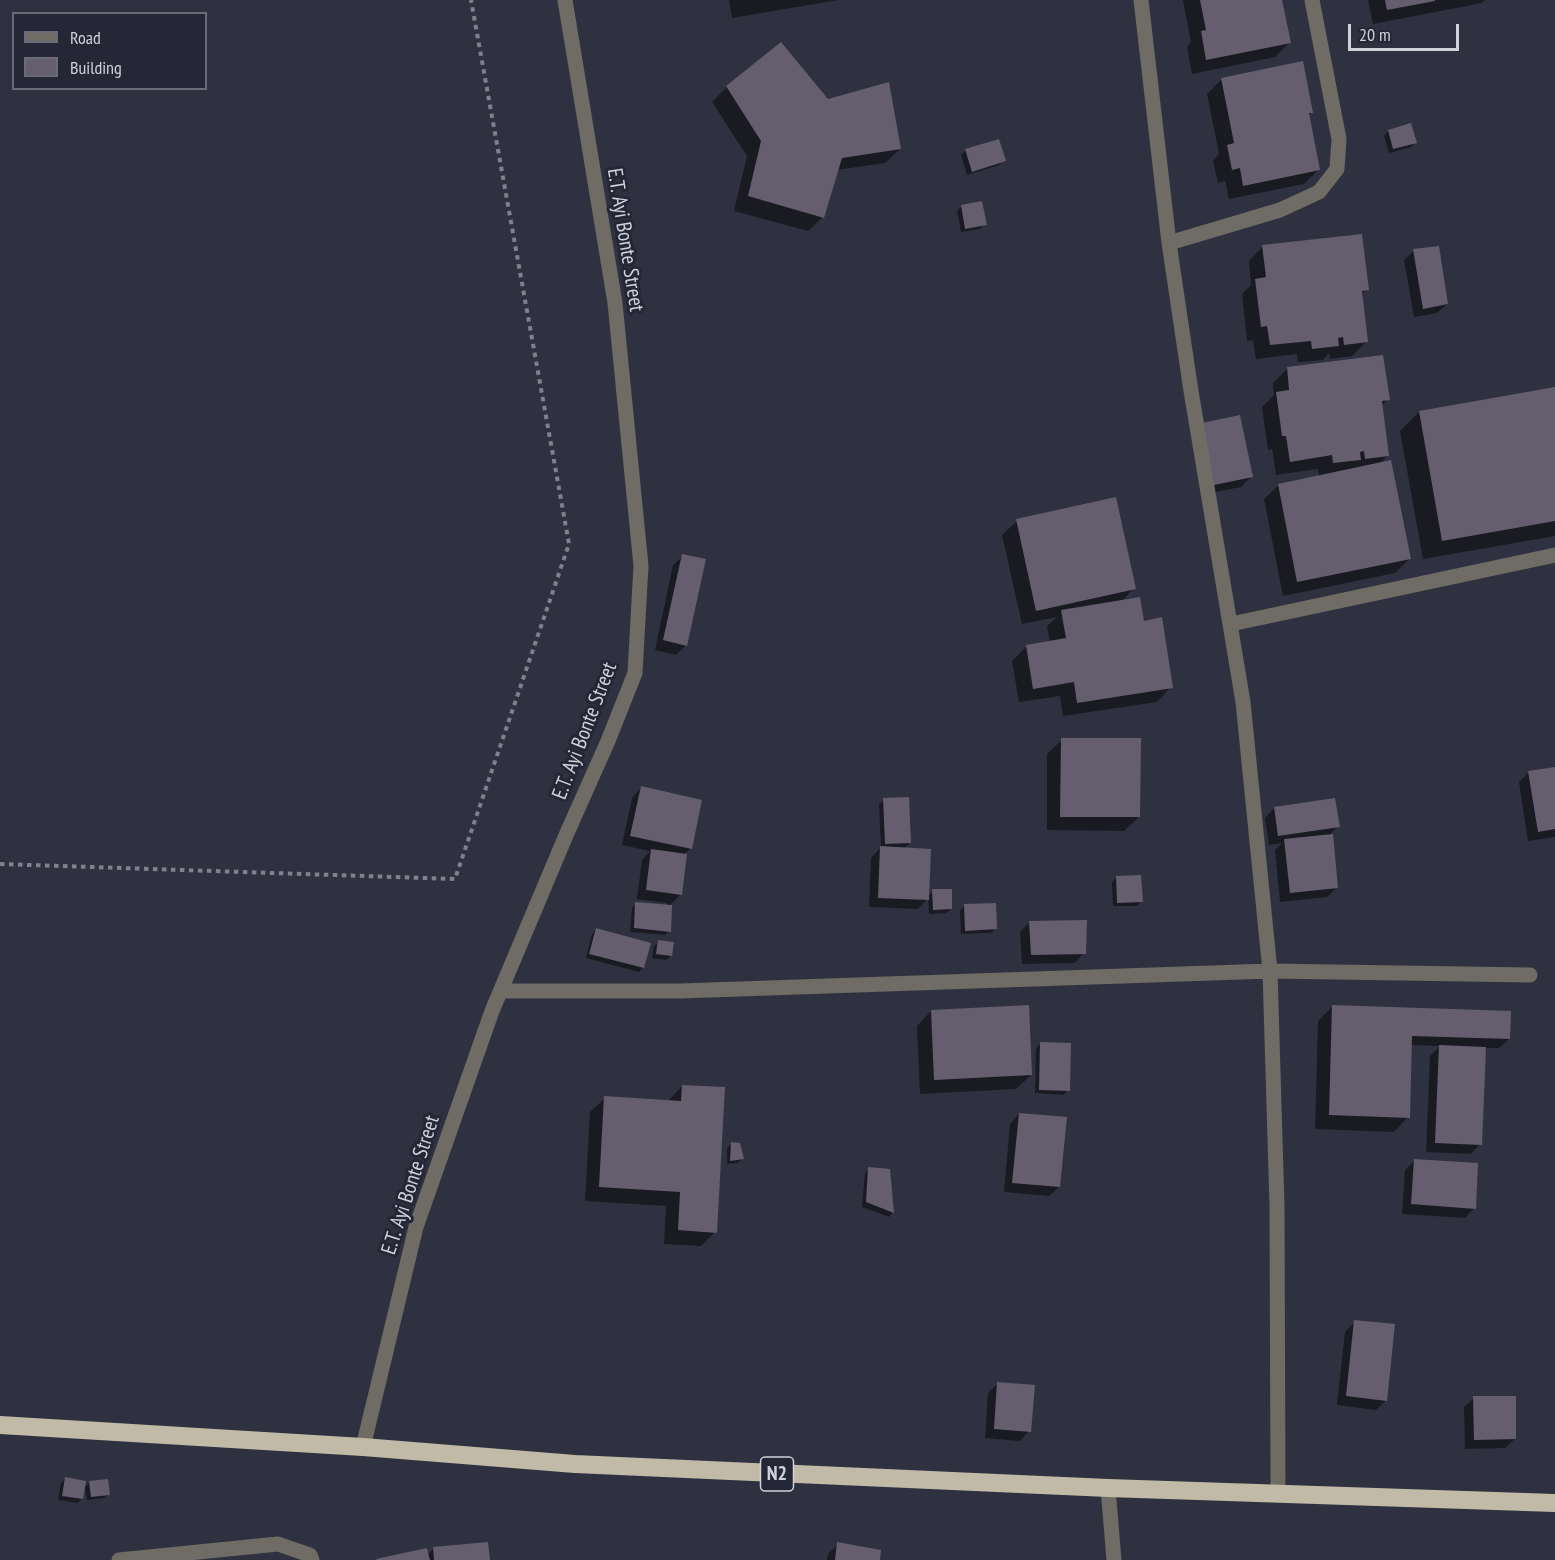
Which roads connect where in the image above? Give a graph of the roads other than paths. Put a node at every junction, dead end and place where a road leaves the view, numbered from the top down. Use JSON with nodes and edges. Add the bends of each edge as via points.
{"nodes":[{"id":1,"x":565,"y":0,"type":"edge"},
{"id":2,"x":1141,"y":0,"type":"edge"},
{"id":3,"x":1312,"y":0,"type":"edge"},
{"id":4,"x":1169,"y":243,"type":"junction"},
{"id":5,"x":1555,"y":555,"type":"edge"},
{"id":6,"x":1231,"y":624,"type":"junction"},
{"id":7,"x":1270,"y":970,"type":"junction"},
{"id":8,"x":1530,"y":975,"type":"dead end"},
{"id":9,"x":502,"y":991,"type":"junction"},
{"id":10,"x":0,"y":1425,"type":"edge"},
{"id":11,"x":363,"y":1448,"type":"junction"},
{"id":12,"x":1108,"y":1488,"type":"junction"},
{"id":13,"x":1278,"y":1493,"type":"junction"},
{"id":14,"x":1555,"y":1503,"type":"edge"},
{"id":15,"x":166,"y":1558,"type":"edge"},
{"id":16,"x":119,"y":1560,"type":"edge"},
{"id":17,"x":312,"y":1560,"type":"edge"},
{"id":18,"x":1114,"y":1560,"type":"edge"}],
"edges":[{"from":1,"to":9,"type":"street","name":"E.T. Ayi Bonte Street","via":[[615,303],[641,566],[635,673]]},
{"from":2,"to":4,"type":"street"},
{"from":3,"to":4,"type":"street","via":[[1339,139],[1337,169],[1319,192],[1280,210]]},
{"from":4,"to":6,"type":"street"},
{"from":5,"to":6,"type":"street"},
{"from":6,"to":7,"type":"street","via":[[1246,721]]},
{"from":7,"to":8,"type":"street"},
{"from":7,"to":9,"type":"street","via":[[680,991]]},
{"from":7,"to":13,"type":"street","via":[[1277,1206]]},
{"from":9,"to":11,"type":"street","name":"E.T. Ayi Bonte Street","via":[[416,1227]]},
{"from":10,"to":11,"type":"highway","number":"N2"},
{"from":11,"to":12,"type":"highway","number":"N2","via":[[575,1464]]},
{"from":12,"to":13,"type":"highway","number":"N2"},
{"from":12,"to":18,"type":"street"},
{"from":13,"to":14,"type":"highway","number":"N2"},
{"from":15,"to":16,"type":"street"},
{"from":15,"to":17,"type":"street","via":[[278,1544],[310,1555]]}]}
